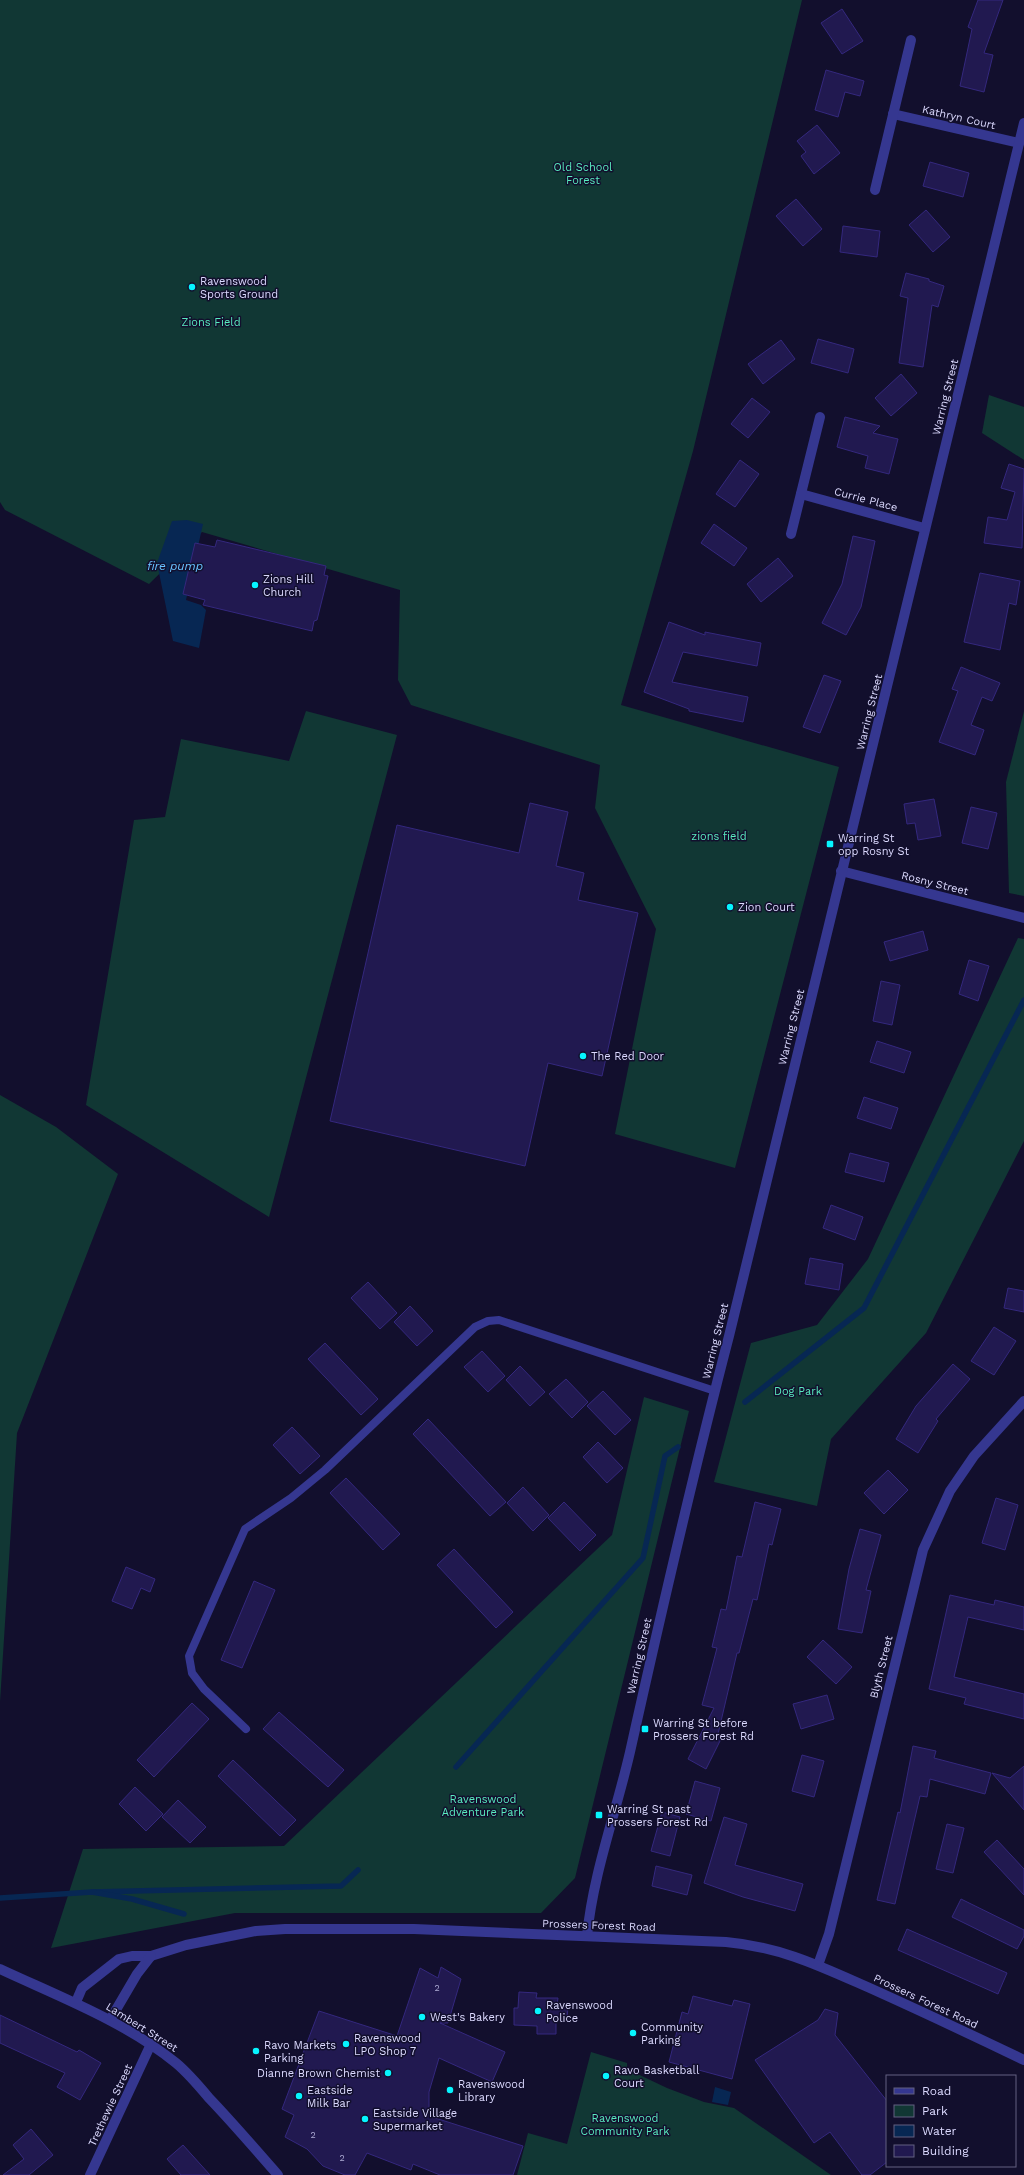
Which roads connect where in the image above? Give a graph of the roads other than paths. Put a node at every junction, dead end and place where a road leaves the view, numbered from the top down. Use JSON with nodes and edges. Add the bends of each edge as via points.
{"nodes":[{"id":1,"x":911,"y":40,"type":"dead end"},
{"id":2,"x":893,"y":114,"type":"junction"},
{"id":3,"x":1024,"y":123,"type":"edge"},
{"id":4,"x":1019,"y":143,"type":"junction"},
{"id":5,"x":875,"y":190,"type":"dead end"},
{"id":6,"x":820,"y":417,"type":"dead end"},
{"id":7,"x":801,"y":494,"type":"junction"},
{"id":8,"x":924,"y":528,"type":"junction"},
{"id":9,"x":791,"y":534,"type":"dead end"},
{"id":10,"x":841,"y":871,"type":"junction"},
{"id":11,"x":1024,"y":918,"type":"edge"},
{"id":12,"x":715,"y":1391,"type":"junction"},
{"id":13,"x":1024,"y":1401,"type":"edge"},
{"id":14,"x":246,"y":1729,"type":"dead end"},
{"id":15,"x":587,"y":1936,"type":"junction"},
{"id":16,"x":151,"y":1956,"type":"junction"},
{"id":17,"x":818,"y":1965,"type":"junction"},
{"id":18,"x":0,"y":1969,"type":"edge"},
{"id":19,"x":76,"y":2002,"type":"junction"},
{"id":20,"x":110,"y":2020,"type":"junction"},
{"id":21,"x":151,"y":2044,"type":"junction"},
{"id":22,"x":1024,"y":2060,"type":"edge"},
{"id":23,"x":90,"y":2175,"type":"edge"},
{"id":24,"x":278,"y":2175,"type":"edge"}],
"edges":[{"from":1,"to":2,"type":"street"},
{"from":2,"to":4,"type":"street","name":"Kathryn Court"},
{"from":2,"to":5,"type":"street"},
{"from":3,"to":4,"type":"street","name":"Warring Street"},
{"from":4,"to":8,"type":"street","name":"Warring Street"},
{"from":6,"to":7,"type":"street"},
{"from":7,"to":8,"type":"street","name":"Currie Place"},
{"from":7,"to":9,"type":"street"},
{"from":8,"to":10,"type":"street","name":"Warring Street","via":[[890,679]]},
{"from":10,"to":11,"type":"street","name":"Rosny Street"},
{"from":10,"to":12,"type":"street","name":"Warring Street"},
{"from":12,"to":14,"type":"lane","via":[[499,1320],[488,1321],[475,1327],[325,1470],[291,1498],[245,1529],[189,1656],[192,1672],[204,1689]]},
{"from":12,"to":15,"type":"street","name":"Warring Street","via":[[693,1472],[629,1754],[590,1908]]},
{"from":13,"to":17,"type":"street","name":"Blyth Street","via":[[974,1456],[950,1491],[923,1550],[829,1934]]},
{"from":15,"to":16,"type":"street","name":"Prossers Forest Road","via":[[285,1929],[212,1939]]},
{"from":15,"to":17,"type":"street","name":"Prossers Forest Road","via":[[753,1945],[792,1954]]},
{"from":16,"to":19,"type":"street","name":"Prossers Forest Road","via":[[120,1959],[82,1988]]},
{"from":16,"to":20,"type":"street","via":[[137,1974]]},
{"from":17,"to":22,"type":"street","name":"Prossers Forest Road"},
{"from":18,"to":19,"type":"street","name":"Lambert Street"},
{"from":19,"to":20,"type":"street","name":"Lambert Street"},
{"from":20,"to":21,"type":"street","name":"Lambert Street"},
{"from":21,"to":23,"type":"street","name":"Trethewie Street"},
{"from":21,"to":24,"type":"street","name":"Lambert Street","via":[[178,2064]]}]}
